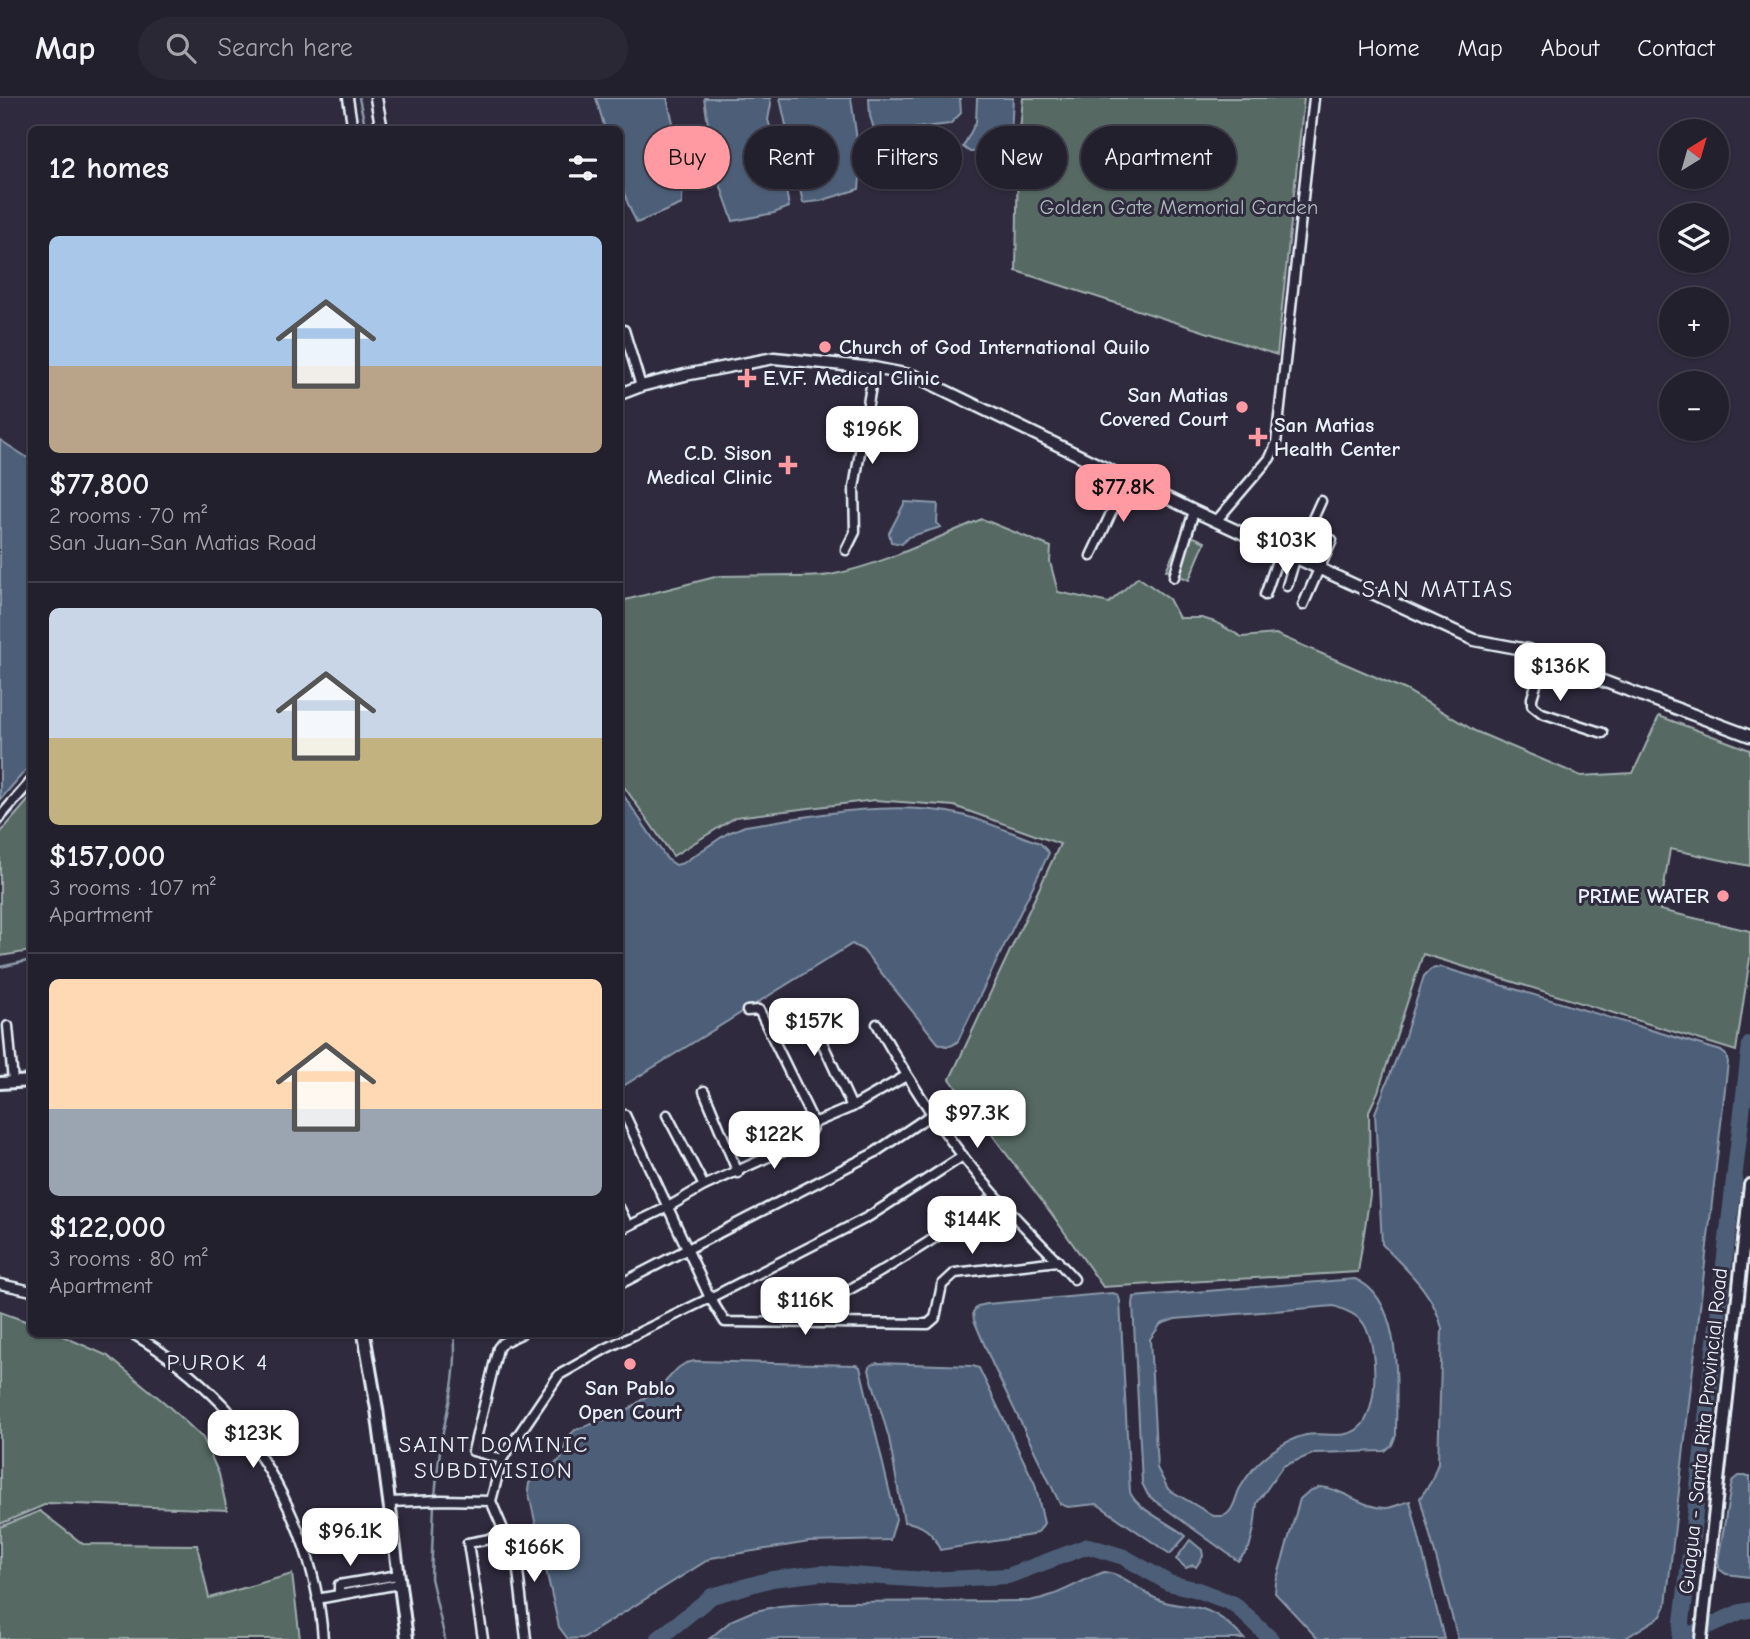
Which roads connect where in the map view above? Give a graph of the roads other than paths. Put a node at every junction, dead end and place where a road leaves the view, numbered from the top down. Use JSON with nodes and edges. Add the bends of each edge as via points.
{"nodes":[{"id":1,"x":348,"y":98,"type":"edge"},
{"id":2,"x":376,"y":98,"type":"edge"},
{"id":3,"x":1314,"y":98,"type":"edge"},
{"id":4,"x":352,"y":126,"type":"edge"},
{"id":5,"x":381,"y":126,"type":"edge"},
{"id":6,"x":624,"y":330,"type":"dead end"},
{"id":7,"x":874,"y":368,"type":"junction"},
{"id":8,"x":641,"y":386,"type":"junction"},
{"id":9,"x":623,"y":393,"type":"edge"},
{"id":10,"x":1126,"y":479,"type":"junction"},
{"id":11,"x":1321,"y":502,"type":"dead end"},
{"id":12,"x":1194,"y":511,"type":"junction"},
{"id":13,"x":1217,"y":520,"type":"junction"},
{"id":14,"x":1332,"y":540,"type":"dead end"},
{"id":15,"x":846,"y":550,"type":"dead end"},
{"id":16,"x":1281,"y":550,"type":"junction"},
{"id":17,"x":1091,"y":556,"type":"dead end"},
{"id":18,"x":1296,"y":556,"type":"junction"},
{"id":19,"x":1320,"y":568,"type":"junction"},
{"id":20,"x":1174,"y":577,"type":"dead end"},
{"id":21,"x":1287,"y":586,"type":"dead end"},
{"id":22,"x":1265,"y":595,"type":"dead end"},
{"id":23,"x":1303,"y":605,"type":"dead end"},
{"id":24,"x":1544,"y":659,"type":"junction"},
{"id":25,"x":1603,"y":733,"type":"dead end"},
{"id":26,"x":1750,"y":736,"type":"edge"},
{"id":27,"x":28,"y":785,"type":"edge"},
{"id":28,"x":0,"y":817,"type":"edge"},
{"id":29,"x":747,"y":1011,"type":"dead end"},
{"id":30,"x":877,"y":1024,"type":"dead end"},
{"id":31,"x":8,"y":1026,"type":"dead end"},
{"id":32,"x":769,"y":1028,"type":"junction"},
{"id":33,"x":906,"y":1076,"type":"junction"},
{"id":34,"x":28,"y":1081,"type":"edge"},
{"id":35,"x":13,"y":1082,"type":"junction"},
{"id":36,"x":0,"y":1083,"type":"edge"},
{"id":37,"x":704,"y":1091,"type":"dead end"},
{"id":38,"x":852,"y":1107,"type":"junction"},
{"id":39,"x":932,"y":1114,"type":"junction"},
{"id":40,"x":667,"y":1115,"type":"dead end"},
{"id":41,"x":623,"y":1116,"type":"edge"},
{"id":42,"x":814,"y":1123,"type":"junction"},
{"id":43,"x":963,"y":1156,"type":"junction"},
{"id":44,"x":738,"y":1172,"type":"junction"},
{"id":45,"x":1750,"y":1185,"type":"edge"},
{"id":46,"x":704,"y":1186,"type":"junction"},
{"id":47,"x":996,"y":1196,"type":"junction"},
{"id":48,"x":668,"y":1207,"type":"junction"},
{"id":49,"x":623,"y":1215,"type":"edge"},
{"id":50,"x":628,"y":1226,"type":"junction"},
{"id":51,"x":623,"y":1228,"type":"edge"},
{"id":52,"x":687,"y":1250,"type":"junction"},
{"id":53,"x":1058,"y":1261,"type":"junction"},
{"id":54,"x":1074,"y":1279,"type":"dead end"},
{"id":55,"x":623,"y":1282,"type":"edge"},
{"id":56,"x":0,"y":1284,"type":"edge"},
{"id":57,"x":28,"y":1289,"type":"edge"},
{"id":58,"x":710,"y":1298,"type":"junction"},
{"id":59,"x":808,"y":1323,"type":"junction"},
{"id":60,"x":137,"y":1337,"type":"edge"},
{"id":61,"x":364,"y":1337,"type":"edge"},
{"id":62,"x":515,"y":1337,"type":"edge"},
{"id":63,"x":502,"y":1459,"type":"junction"},
{"id":64,"x":491,"y":1501,"type":"junction"},
{"id":65,"x":390,"y":1502,"type":"junction"},
{"id":66,"x":506,"y":1536,"type":"junction"},
{"id":67,"x":398,"y":1579,"type":"junction"},
{"id":68,"x":317,"y":1599,"type":"junction"},
{"id":69,"x":1701,"y":1637,"type":"edge"},
{"id":70,"x":323,"y":1639,"type":"edge"},
{"id":71,"x":407,"y":1639,"type":"edge"},
{"id":72,"x":483,"y":1639,"type":"edge"},
{"id":73,"x":526,"y":1639,"type":"edge"}],
"edges":[{"from":1,"to":4,"type":"street"},
{"from":2,"to":5,"type":"street"},
{"from":3,"to":13,"type":"street","via":[[1276,444],[1270,458]]},
{"from":6,"to":8,"type":"street"},
{"from":7,"to":8,"type":"street","via":[[774,358]]},
{"from":7,"to":10,"type":"street","via":[[915,376]]},
{"from":7,"to":15,"type":"street","via":[[854,488],[855,532]]},
{"from":8,"to":9,"type":"street"},
{"from":10,"to":12,"type":"street"},
{"from":10,"to":17,"type":"street"},
{"from":11,"to":18,"type":"street"},
{"from":12,"to":13,"type":"street"},
{"from":12,"to":20,"type":"street"},
{"from":13,"to":16,"type":"street"},
{"from":14,"to":19,"type":"street"},
{"from":16,"to":18,"type":"street"},
{"from":16,"to":22,"type":"street"},
{"from":18,"to":19,"type":"street"},
{"from":18,"to":21,"type":"street"},
{"from":19,"to":23,"type":"street"},
{"from":19,"to":24,"type":"street","via":[[1474,640],[1528,650]]},
{"from":24,"to":25,"type":"street","via":[[1532,705],[1542,713]]},
{"from":24,"to":26,"type":"street"},
{"from":27,"to":28,"type":"street"},
{"from":29,"to":32,"type":"street","via":[[758,1010]]},
{"from":30,"to":33,"type":"street"},
{"from":31,"to":35,"type":"street"},
{"from":32,"to":38,"type":"street","via":[[797,1012],[810,1016]]},
{"from":32,"to":42,"type":"street"},
{"from":33,"to":38,"type":"street"},
{"from":33,"to":39,"type":"street"},
{"from":34,"to":35,"type":"main road"},
{"from":35,"to":36,"type":"main road"},
{"from":37,"to":44,"type":"street"},
{"from":38,"to":42,"type":"street"},
{"from":39,"to":43,"type":"street"},
{"from":39,"to":52,"type":"street","via":[[874,1153]]},
{"from":40,"to":46,"type":"street"},
{"from":41,"to":48,"type":"street"},
{"from":42,"to":44,"type":"street","via":[[799,1143]]},
{"from":43,"to":47,"type":"street"},
{"from":43,"to":58,"type":"street","via":[[868,1217]]},
{"from":44,"to":46,"type":"street"},
{"from":45,"to":69,"type":"main road","name":"Guagua - Santa Rita Provincial Road"},
{"from":46,"to":48,"type":"street"},
{"from":47,"to":53,"type":"street"},
{"from":47,"to":59,"type":"street","via":[[928,1245],[813,1309]]},
{"from":48,"to":50,"type":"street"},
{"from":48,"to":52,"type":"street"},
{"from":49,"to":50,"type":"street"},
{"from":50,"to":51,"type":"street"},
{"from":52,"to":55,"type":"street"},
{"from":52,"to":58,"type":"street"},
{"from":53,"to":54,"type":"street"},
{"from":53,"to":59,"type":"street","via":[[955,1273],[942,1285],[935,1318],[928,1324]]},
{"from":56,"to":57,"type":"street"},
{"from":58,"to":59,"type":"street","via":[[724,1322]]},
{"from":58,"to":63,"type":"street","via":[[559,1375]]},
{"from":60,"to":68,"type":"street","via":[[188,1373],[226,1408],[267,1465],[302,1542]]},
{"from":61,"to":65,"type":"main road"},
{"from":62,"to":63,"type":"street","via":[[498,1348],[473,1451]]},
{"from":63,"to":64,"type":"street"},
{"from":64,"to":65,"type":"street"},
{"from":64,"to":66,"type":"street"},
{"from":65,"to":67,"type":"main road"},
{"from":66,"to":72,"type":"street","via":[[468,1543]]},
{"from":66,"to":73,"type":"street","via":[[517,1571]]},
{"from":67,"to":68,"type":"street"},
{"from":67,"to":71,"type":"main road"},
{"from":68,"to":70,"type":"street"}]}
